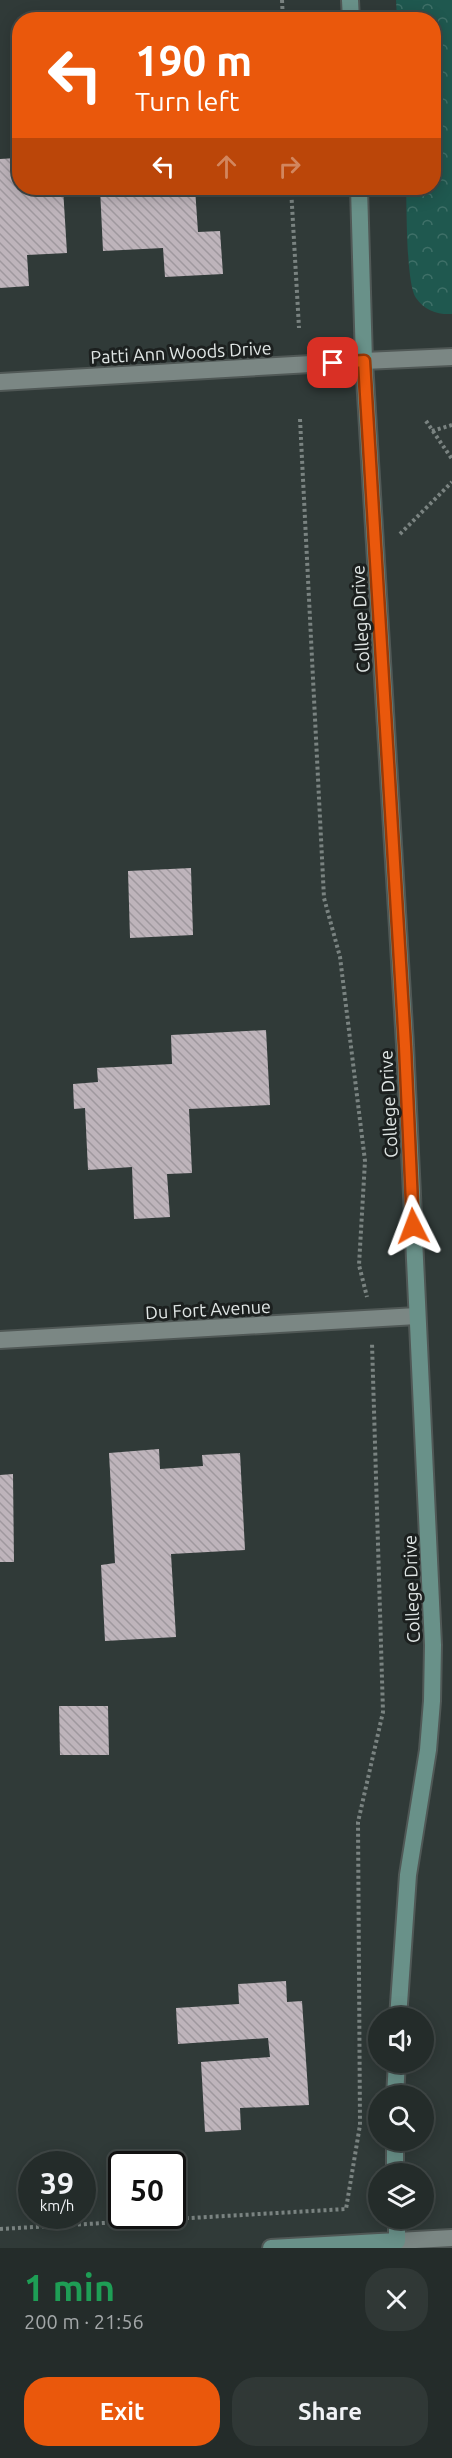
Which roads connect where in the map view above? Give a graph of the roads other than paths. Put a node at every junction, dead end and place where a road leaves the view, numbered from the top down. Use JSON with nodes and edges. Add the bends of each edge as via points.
{"nodes":[{"id":1,"x":359,"y":195,"type":"edge"},
{"id":2,"x":452,"y":357,"type":"edge"},
{"id":3,"x":364,"y":361,"type":"junction"},
{"id":4,"x":0,"y":382,"type":"edge"},
{"id":5,"x":417,"y":1316,"type":"junction"},
{"id":6,"x":0,"y":1340,"type":"edge"},
{"id":7,"x":399,"y":2007,"type":"edge"},
{"id":8,"x":452,"y":2238,"type":"edge"},
{"id":9,"x":397,"y":2244,"type":"edge"},
{"id":10,"x":271,"y":2248,"type":"edge"}],
"edges":[{"from":1,"to":3,"type":"main road","name":"College Drive"},
{"from":2,"to":3,"type":"street","name":"Patti Ann Woods Drive"},
{"from":3,"to":4,"type":"street","name":"Patti Ann Woods Drive"},
{"from":3,"to":5,"type":"main road","name":"College Drive"},
{"from":5,"to":6,"type":"street","name":"Du Fort Avenue"},
{"from":5,"to":7,"type":"main road","name":"College Drive","via":[[432,1610],[432,1701],[408,1875]]},
{"from":8,"to":9,"type":"street"},
{"from":9,"to":10,"type":"main road"}]}
